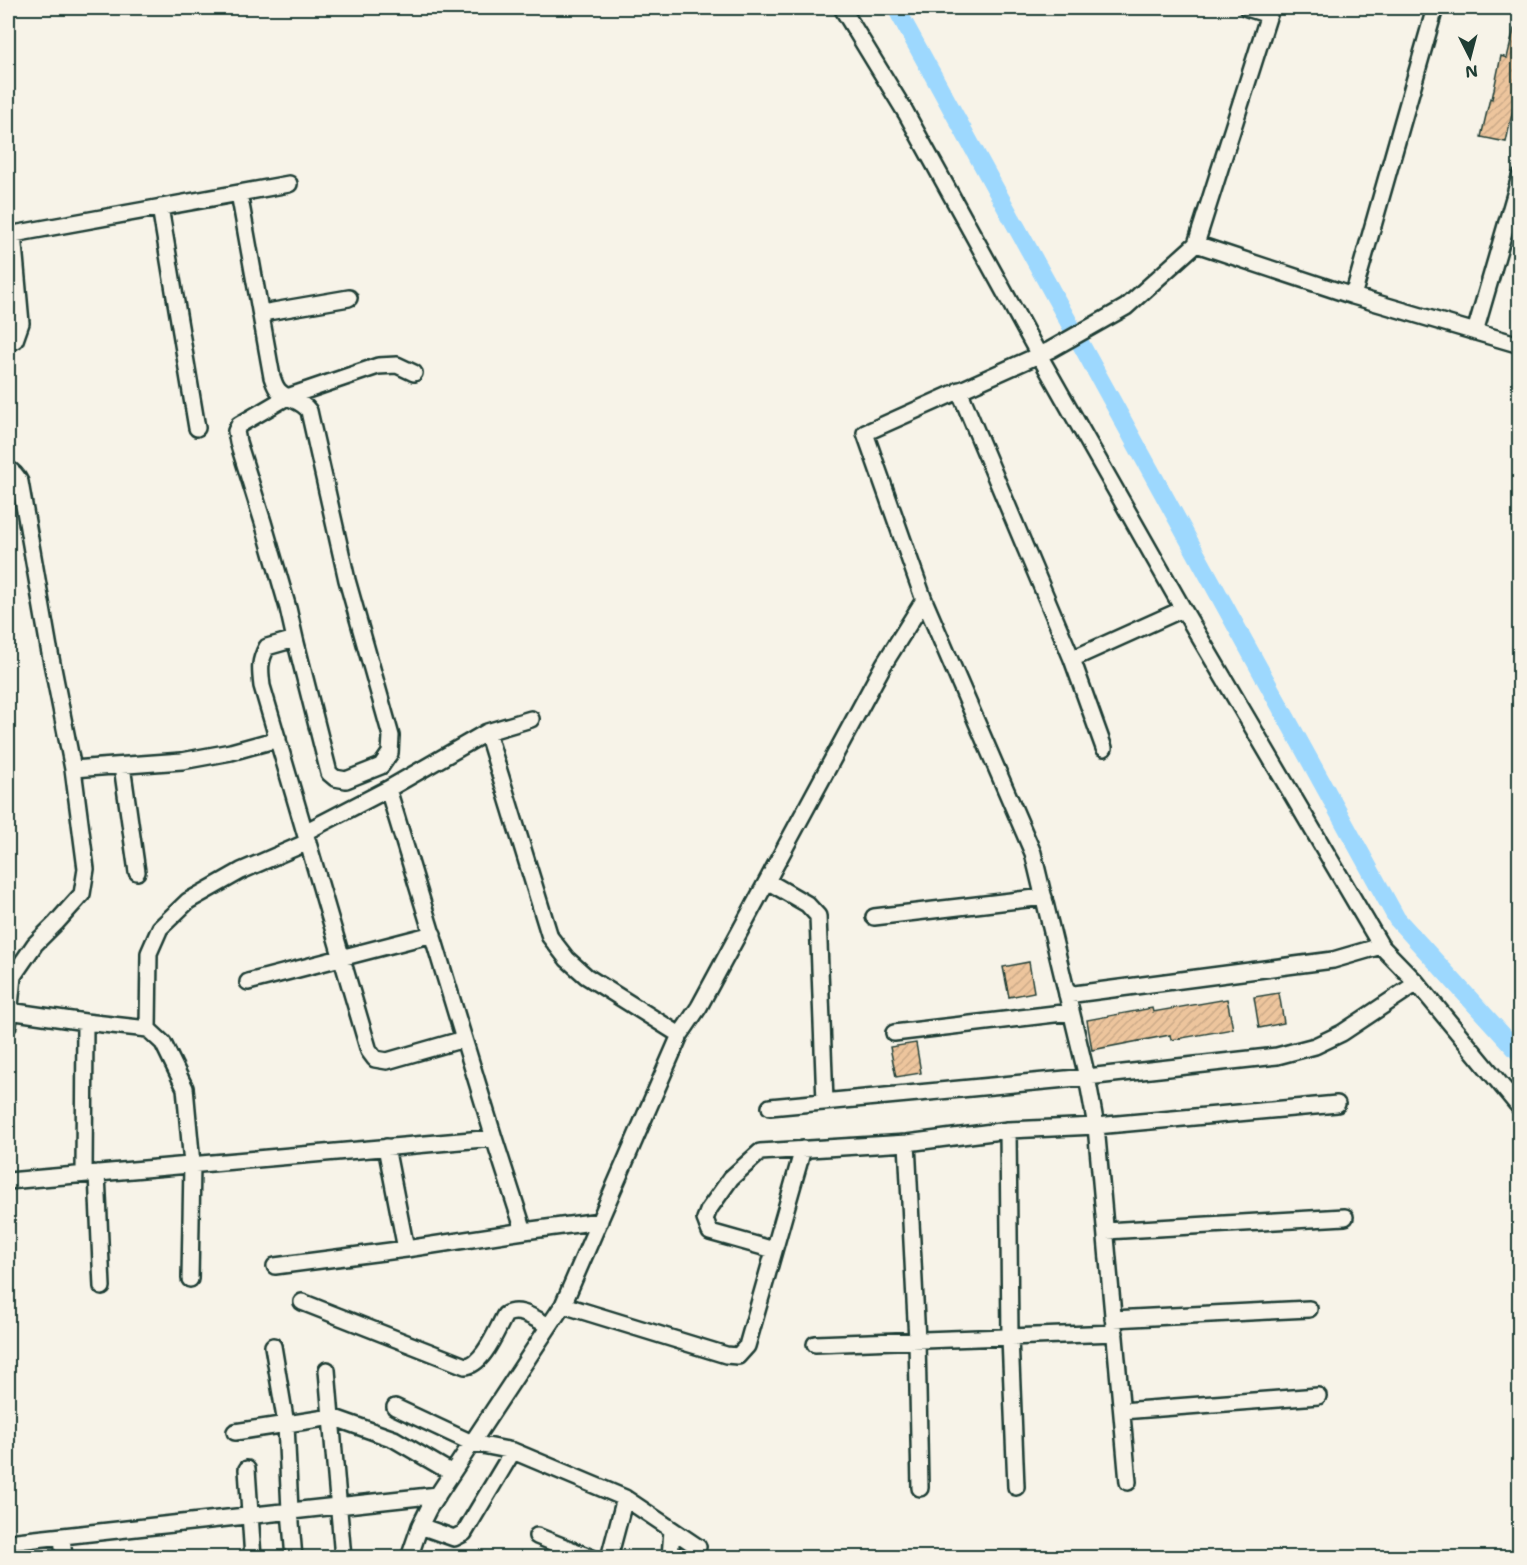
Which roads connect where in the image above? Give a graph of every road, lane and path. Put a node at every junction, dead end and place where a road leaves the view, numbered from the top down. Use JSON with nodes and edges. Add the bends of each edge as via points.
{"nodes":[{"id":1,"x":842,"y":8,"type":"edge"},
{"id":2,"x":1247,"y":8,"type":"edge"},
{"id":3,"x":1436,"y":8,"type":"edge"},
{"id":4,"x":1270,"y":11,"type":"edge"},
{"id":5,"x":1520,"y":177,"type":"edge"},
{"id":6,"x":289,"y":184,"type":"dead end"},
{"id":7,"x":239,"y":193,"type":"junction"},
{"id":8,"x":160,"y":207,"type":"junction"},
{"id":9,"x":10,"y":235,"type":"edge"},
{"id":10,"x":1196,"y":244,"type":"junction"},
{"id":11,"x":1353,"y":296,"type":"junction"},
{"id":12,"x":349,"y":298,"type":"dead end"},
{"id":13,"x":262,"y":313,"type":"junction"},
{"id":14,"x":1475,"y":332,"type":"junction"},
{"id":15,"x":8,"y":343,"type":"edge"},
{"id":16,"x":1520,"y":345,"type":"edge"},
{"id":17,"x":1044,"y":352,"type":"junction"},
{"id":18,"x":414,"y":373,"type":"dead end"},
{"id":19,"x":959,"y":390,"type":"junction"},
{"id":20,"x":287,"y":397,"type":"junction"},
{"id":21,"x":197,"y":428,"type":"dead end"},
{"id":22,"x":8,"y":469,"type":"edge"},
{"id":23,"x":924,"y":600,"type":"junction"},
{"id":24,"x":1183,"y":609,"type":"junction"},
{"id":25,"x":295,"y":639,"type":"junction"},
{"id":26,"x":1072,"y":659,"type":"junction"},
{"id":27,"x":531,"y":719,"type":"dead end"},
{"id":28,"x":487,"y":732,"type":"junction"},
{"id":29,"x":278,"y":739,"type":"junction"},
{"id":30,"x":1104,"y":748,"type":"dead end"},
{"id":31,"x":122,"y":766,"type":"junction"},
{"id":32,"x":73,"y":769,"type":"junction"},
{"id":33,"x":388,"y":789,"type":"junction"},
{"id":34,"x":307,"y":837,"type":"junction"},
{"id":35,"x":137,"y":872,"type":"dead end"},
{"id":36,"x":767,"y":881,"type":"junction"},
{"id":37,"x":1044,"y":897,"type":"junction"},
{"id":38,"x":874,"y":918,"type":"dead end"},
{"id":39,"x":433,"y":934,"type":"junction"},
{"id":40,"x":1381,"y":946,"type":"junction"},
{"id":41,"x":342,"y":958,"type":"junction"},
{"id":42,"x":248,"y":982,"type":"dead end"},
{"id":43,"x":1416,"y":983,"type":"junction"},
{"id":44,"x":1067,"y":995,"type":"junction"},
{"id":45,"x":1071,"y":1012,"type":"junction"},
{"id":46,"x":8,"y":1019,"type":"edge"},
{"id":47,"x":85,"y":1022,"type":"junction"},
{"id":48,"x":148,"y":1029,"type":"junction"},
{"id":49,"x":894,"y":1033,"type":"dead end"},
{"id":50,"x":680,"y":1035,"type":"junction"},
{"id":51,"x":464,"y":1039,"type":"junction"},
{"id":52,"x":1087,"y":1077,"type":"junction"},
{"id":53,"x":825,"y":1102,"type":"junction"},
{"id":54,"x":1337,"y":1104,"type":"dead end"},
{"id":55,"x":770,"y":1107,"type":"dead end"},
{"id":56,"x":1520,"y":1108,"type":"edge"},
{"id":57,"x":1096,"y":1126,"type":"junction"},
{"id":58,"x":1008,"y":1130,"type":"junction"},
{"id":59,"x":494,"y":1138,"type":"junction"},
{"id":60,"x":907,"y":1143,"type":"junction"},
{"id":61,"x":386,"y":1147,"type":"junction"},
{"id":62,"x":803,"y":1149,"type":"junction"},
{"id":63,"x":192,"y":1164,"type":"junction"},
{"id":64,"x":90,"y":1173,"type":"junction"},
{"id":65,"x":8,"y":1180,"type":"edge"},
{"id":66,"x":1345,"y":1217,"type":"dead end"},
{"id":67,"x":600,"y":1221,"type":"junction"},
{"id":68,"x":524,"y":1231,"type":"junction"},
{"id":69,"x":1106,"y":1231,"type":"junction"},
{"id":70,"x":406,"y":1249,"type":"junction"},
{"id":71,"x":774,"y":1250,"type":"junction"},
{"id":72,"x":275,"y":1266,"type":"dead end"},
{"id":73,"x":190,"y":1279,"type":"dead end"},
{"id":74,"x":102,"y":1287,"type":"dead end"},
{"id":75,"x":302,"y":1302,"type":"dead end"},
{"id":76,"x":563,"y":1305,"type":"junction"},
{"id":77,"x":1309,"y":1309,"type":"dead end"},
{"id":78,"x":549,"y":1326,"type":"junction"},
{"id":79,"x":1114,"y":1326,"type":"junction"},
{"id":80,"x":1010,"y":1337,"type":"junction"},
{"id":81,"x":917,"y":1340,"type":"junction"},
{"id":82,"x":815,"y":1344,"type":"dead end"},
{"id":83,"x":273,"y":1346,"type":"dead end"},
{"id":84,"x":327,"y":1370,"type":"dead end"},
{"id":85,"x":1318,"y":1396,"type":"dead end"},
{"id":86,"x":395,"y":1407,"type":"dead end"},
{"id":87,"x":1122,"y":1411,"type":"junction"},
{"id":88,"x":332,"y":1417,"type":"junction"},
{"id":89,"x":286,"y":1424,"type":"junction"},
{"id":90,"x":235,"y":1432,"type":"dead end"},
{"id":91,"x":472,"y":1443,"type":"junction"},
{"id":92,"x":513,"y":1451,"type":"junction"},
{"id":93,"x":247,"y":1469,"type":"dead end"},
{"id":94,"x":452,"y":1473,"type":"junction"},
{"id":95,"x":1128,"y":1482,"type":"dead end"},
{"id":96,"x":1016,"y":1487,"type":"dead end"},
{"id":97,"x":920,"y":1488,"type":"dead end"},
{"id":98,"x":438,"y":1495,"type":"junction"},
{"id":99,"x":625,"y":1498,"type":"junction"},
{"id":100,"x":338,"y":1506,"type":"junction"},
{"id":101,"x":290,"y":1511,"type":"junction"},
{"id":102,"x":250,"y":1516,"type":"junction"},
{"id":103,"x":420,"y":1526,"type":"junction"},
{"id":104,"x":672,"y":1530,"type":"junction"},
{"id":105,"x":62,"y":1536,"type":"junction"},
{"id":106,"x":537,"y":1536,"type":"dead end"},
{"id":107,"x":17,"y":1541,"type":"dead end"},
{"id":108,"x":698,"y":1547,"type":"dead end"},
{"id":109,"x":64,"y":1557,"type":"edge"},
{"id":110,"x":253,"y":1557,"type":"edge"},
{"id":111,"x":294,"y":1557,"type":"edge"},
{"id":112,"x":343,"y":1557,"type":"edge"},
{"id":113,"x":409,"y":1557,"type":"edge"},
{"id":114,"x":592,"y":1557,"type":"edge"},
{"id":115,"x":609,"y":1557,"type":"edge"},
{"id":116,"x":670,"y":1557,"type":"edge"}],
"edges":[{"from":1,"to":17,"type":"street"},
{"from":2,"to":4,"type":"street"},
{"from":3,"to":11,"type":"street"},
{"from":4,"to":10,"type":"street"},
{"from":5,"to":14,"type":"street"},
{"from":6,"to":7,"type":"street"},
{"from":7,"to":8,"type":"street"},
{"from":7,"to":13,"type":"street"},
{"from":8,"to":9,"type":"street"},
{"from":8,"to":21,"type":"street"},
{"from":9,"to":15,"type":"street","via":[[21,323],[15,340]]},
{"from":10,"to":11,"type":"street"},
{"from":10,"to":17,"type":"street","via":[[1126,307]]},
{"from":11,"to":14,"type":"street"},
{"from":12,"to":13,"type":"street"},
{"from":13,"to":20,"type":"street","via":[[272,377],[277,390]]},
{"from":14,"to":16,"type":"street"},
{"from":17,"to":19,"type":"street"},
{"from":17,"to":24,"type":"street"},
{"from":18,"to":20,"type":"street","via":[[397,365],[378,366]]},
{"from":19,"to":23,"type":"street","via":[[865,433]]},
{"from":19,"to":26,"type":"street"},
{"from":20,"to":25,"type":"street","via":[[239,425],[236,431]]},
{"from":20,"to":25,"type":"street","via":[[304,404],[309,411],[347,580],[391,736],[390,753],[381,766],[346,780],[329,774]]},
{"from":22,"to":32,"type":"street","via":[[20,482]]},
{"from":23,"to":36,"type":"street","via":[[884,664]]},
{"from":23,"to":37,"type":"street","via":[[1033,853]]},
{"from":24,"to":26,"type":"street"},
{"from":24,"to":40,"type":"street"},
{"from":25,"to":29,"type":"street","via":[[267,647],[260,667]]},
{"from":26,"to":30,"type":"street"},
{"from":27,"to":28,"type":"street"},
{"from":28,"to":33,"type":"street"},
{"from":28,"to":50,"type":"street","via":[[550,937],[586,976]]},
{"from":29,"to":31,"type":"street","via":[[192,759]]},
{"from":29,"to":34,"type":"street"},
{"from":31,"to":32,"type":"street"},
{"from":31,"to":35,"type":"street"},
{"from":32,"to":46,"type":"street","via":[[86,869],[82,894],[35,944],[13,976]]},
{"from":33,"to":34,"type":"street"},
{"from":33,"to":39,"type":"street"},
{"from":34,"to":41,"type":"street"},
{"from":34,"to":48,"type":"street","via":[[188,901],[160,928],[149,953]]},
{"from":36,"to":50,"type":"street"},
{"from":36,"to":53,"type":"street","via":[[807,904],[818,916]]},
{"from":37,"to":38,"type":"street"},
{"from":37,"to":44,"type":"street"},
{"from":39,"to":41,"type":"street"},
{"from":39,"to":51,"type":"street"},
{"from":40,"to":43,"type":"street"},
{"from":40,"to":44,"type":"street","via":[[1332,960]]},
{"from":41,"to":42,"type":"street"},
{"from":41,"to":51,"type":"street","via":[[369,1051],[375,1059],[387,1061]]},
{"from":43,"to":52,"type":"street","via":[[1342,1033],[1315,1046],[1277,1056]]},
{"from":43,"to":56,"type":"street"},
{"from":44,"to":45,"type":"street"},
{"from":45,"to":49,"type":"street"},
{"from":45,"to":52,"type":"street"},
{"from":46,"to":47,"type":"street"},
{"from":47,"to":48,"type":"street"},
{"from":47,"to":64,"type":"street"},
{"from":48,"to":63,"type":"street","via":[[163,1043],[185,1088]]},
{"from":50,"to":67,"type":"street"},
{"from":51,"to":59,"type":"street"},
{"from":52,"to":53,"type":"street"},
{"from":52,"to":57,"type":"street"},
{"from":53,"to":55,"type":"street"},
{"from":54,"to":57,"type":"street"},
{"from":57,"to":58,"type":"street"},
{"from":57,"to":69,"type":"street"},
{"from":58,"to":60,"type":"street"},
{"from":58,"to":80,"type":"street"},
{"from":59,"to":61,"type":"street"},
{"from":59,"to":68,"type":"street"},
{"from":60,"to":62,"type":"street"},
{"from":60,"to":81,"type":"street"},
{"from":61,"to":63,"type":"street"},
{"from":61,"to":70,"type":"street"},
{"from":62,"to":71,"type":"street"},
{"from":62,"to":71,"type":"street","via":[[760,1152],[731,1178],[705,1220],[710,1232]]},
{"from":63,"to":64,"type":"street"},
{"from":63,"to":73,"type":"street"},
{"from":64,"to":65,"type":"street"},
{"from":64,"to":74,"type":"street"},
{"from":66,"to":69,"type":"street"},
{"from":67,"to":68,"type":"street"},
{"from":67,"to":76,"type":"street"},
{"from":68,"to":70,"type":"street"},
{"from":69,"to":79,"type":"street"},
{"from":70,"to":72,"type":"street"},
{"from":71,"to":76,"type":"street","via":[[747,1346],[738,1356]]},
{"from":75,"to":78,"type":"street","via":[[469,1366],[481,1359],[511,1311]]},
{"from":76,"to":78,"type":"street"},
{"from":77,"to":79,"type":"street"},
{"from":78,"to":91,"type":"street"},
{"from":79,"to":80,"type":"street"},
{"from":79,"to":87,"type":"street"},
{"from":80,"to":81,"type":"street"},
{"from":80,"to":96,"type":"street"},
{"from":81,"to":82,"type":"street"},
{"from":81,"to":97,"type":"street"},
{"from":83,"to":89,"type":"street"},
{"from":84,"to":88,"type":"street"},
{"from":85,"to":87,"type":"street"},
{"from":86,"to":91,"type":"street"},
{"from":87,"to":95,"type":"street"},
{"from":88,"to":89,"type":"street"},
{"from":88,"to":94,"type":"street","via":[[394,1439]]},
{"from":88,"to":100,"type":"street"},
{"from":89,"to":90,"type":"street"},
{"from":89,"to":101,"type":"street"},
{"from":91,"to":92,"type":"street"},
{"from":91,"to":94,"type":"street"},
{"from":92,"to":99,"type":"street"},
{"from":92,"to":103,"type":"street","via":[[464,1533],[454,1538]]},
{"from":93,"to":102,"type":"street"},
{"from":94,"to":98,"type":"street"},
{"from":98,"to":100,"type":"street"},
{"from":98,"to":103,"type":"street"},
{"from":99,"to":104,"type":"street"},
{"from":99,"to":115,"type":"street"},
{"from":100,"to":101,"type":"street"},
{"from":100,"to":112,"type":"street"},
{"from":101,"to":102,"type":"street"},
{"from":101,"to":111,"type":"street"},
{"from":102,"to":105,"type":"street"},
{"from":102,"to":110,"type":"street"},
{"from":103,"to":113,"type":"street"},
{"from":104,"to":108,"type":"street"},
{"from":104,"to":116,"type":"street"},
{"from":105,"to":107,"type":"street"},
{"from":105,"to":109,"type":"street"},
{"from":106,"to":114,"type":"street"}]}
